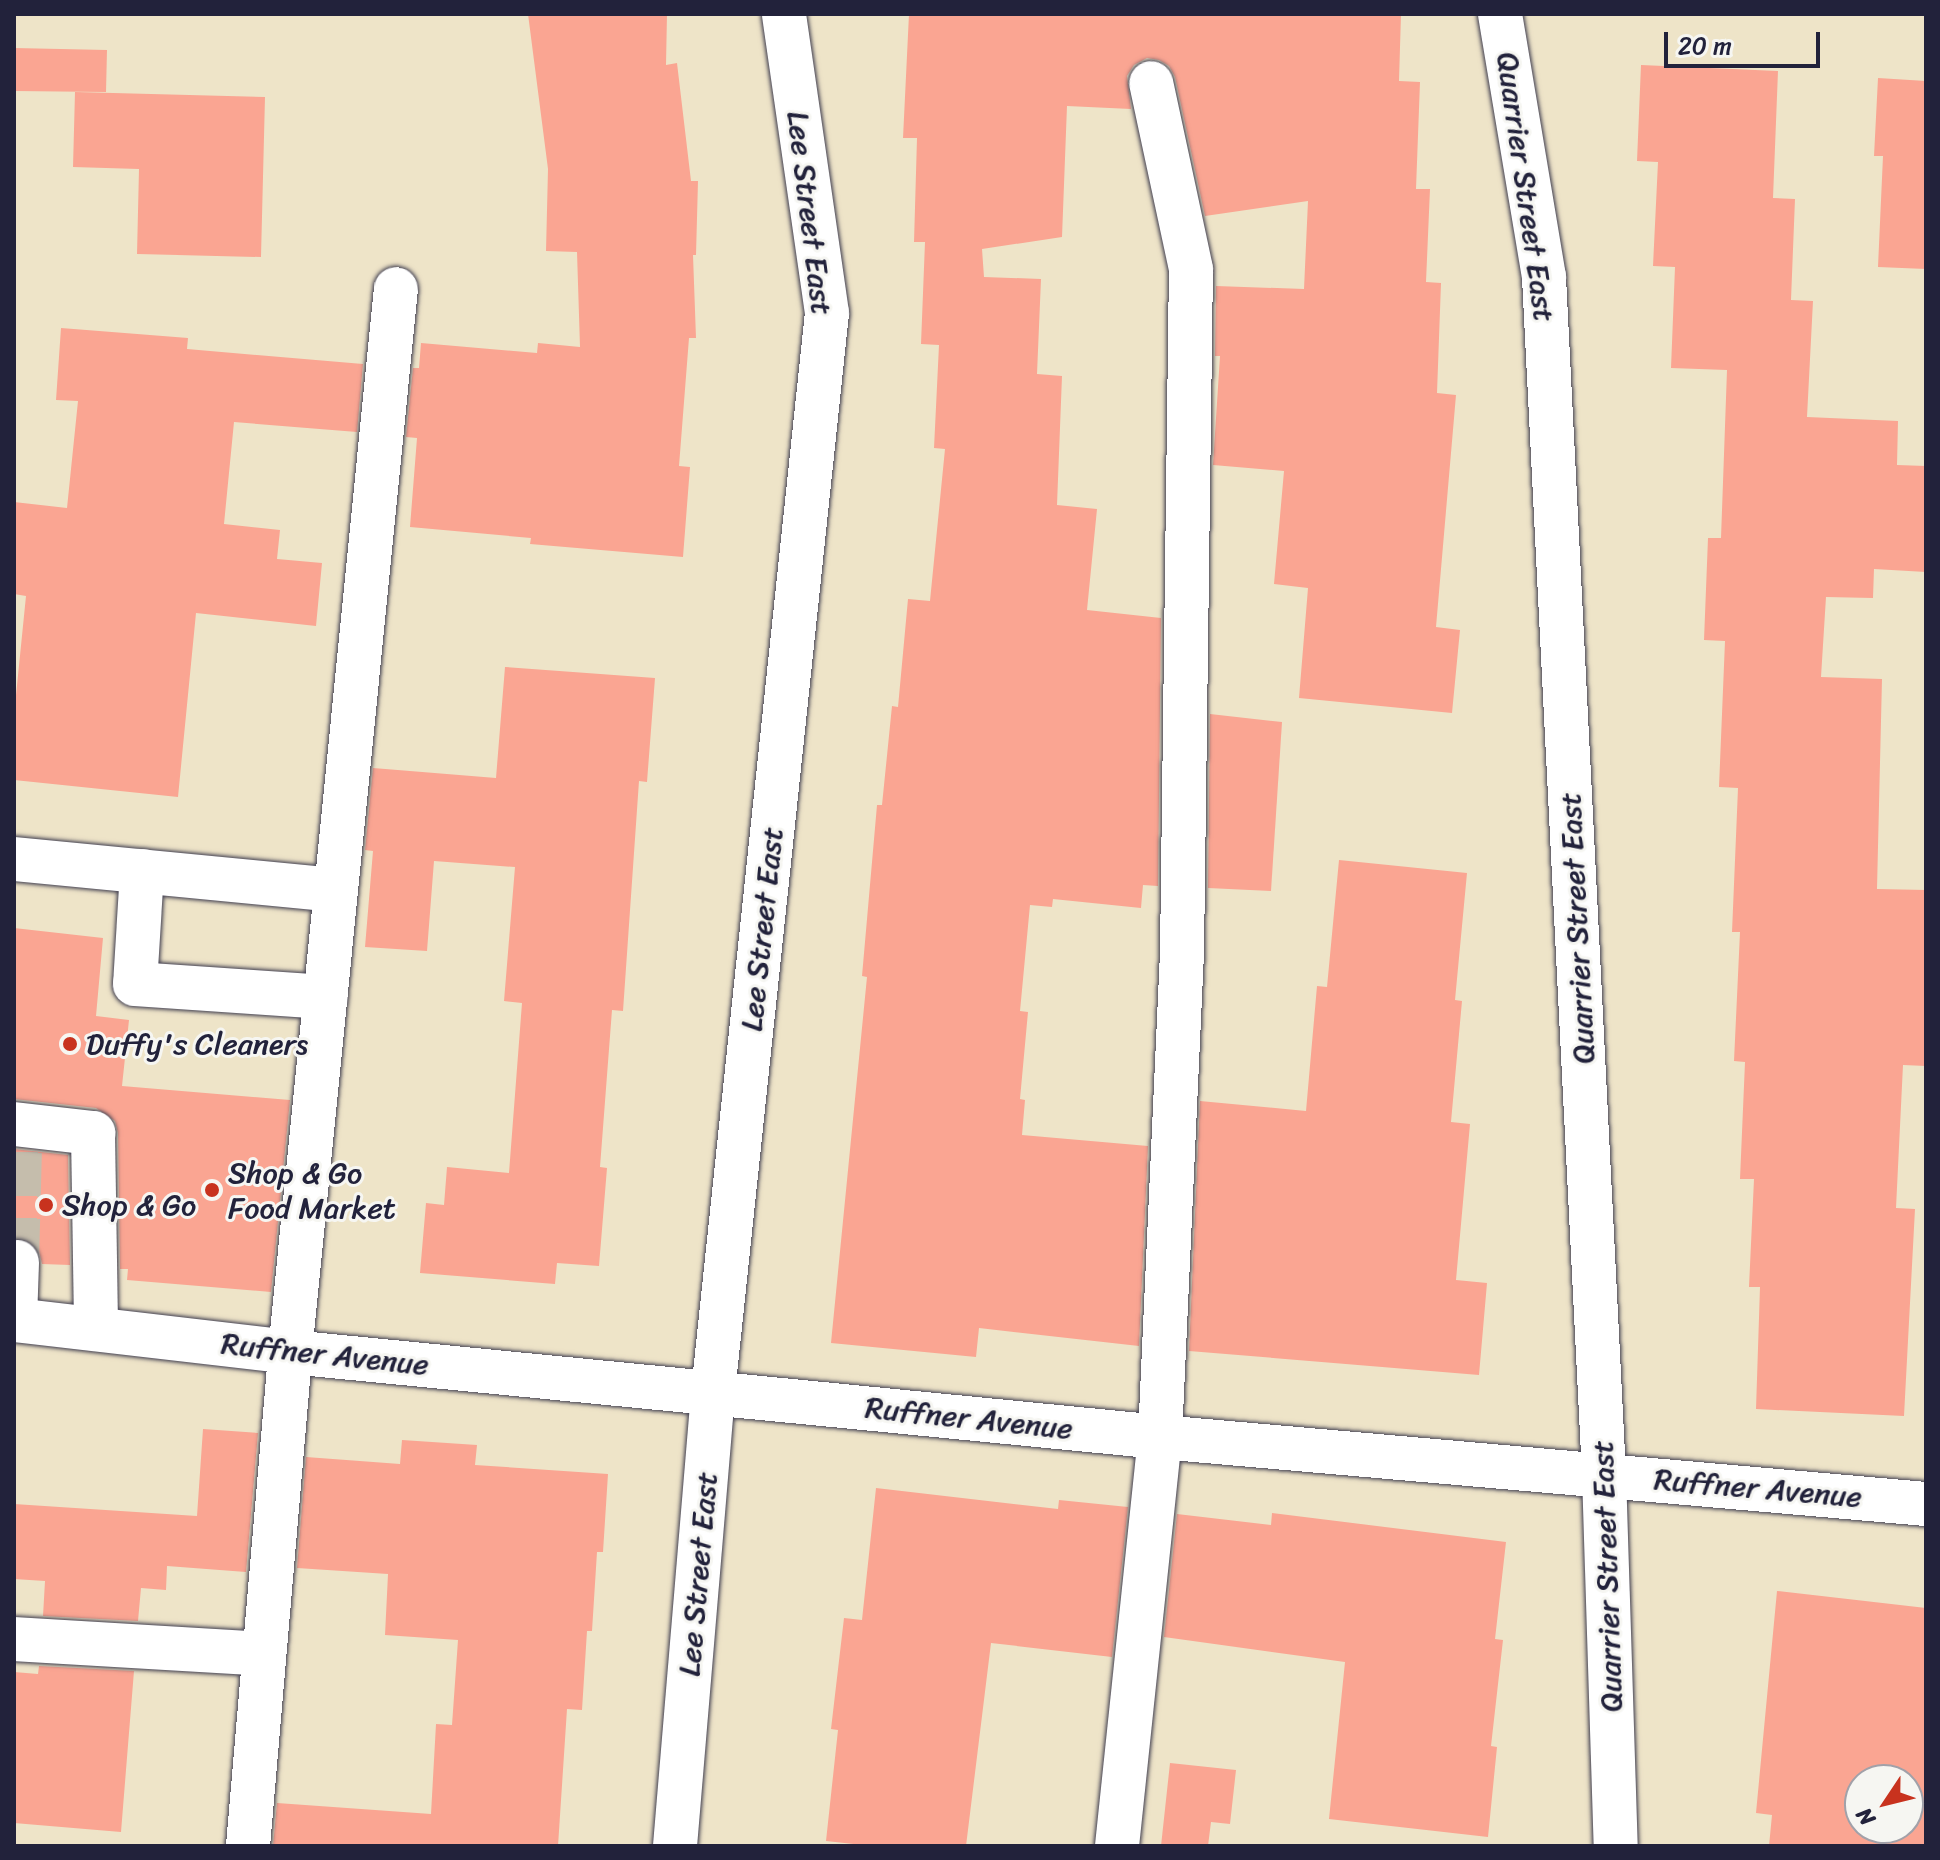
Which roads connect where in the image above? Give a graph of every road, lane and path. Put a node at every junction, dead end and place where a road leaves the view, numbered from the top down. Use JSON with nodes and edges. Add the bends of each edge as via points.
{"nodes":[{"id":1,"x":784,"y":14,"type":"edge"},
{"id":2,"x":1500,"y":14,"type":"edge"},
{"id":3,"x":1151,"y":83,"type":"dead end"},
{"id":4,"x":396,"y":289,"type":"dead end"},
{"id":5,"x":14,"y":859,"type":"edge"},
{"id":6,"x":142,"y":871,"type":"junction"},
{"id":7,"x":336,"y":890,"type":"junction"},
{"id":8,"x":326,"y":997,"type":"junction"},
{"id":9,"x":18,"y":1131,"type":"edge"},
{"id":10,"x":17,"y":1262,"type":"dead end"},
{"id":11,"x":15,"y":1320,"type":"edge"},
{"id":12,"x":96,"y":1329,"type":"junction"},
{"id":13,"x":290,"y":1352,"type":"junction"},
{"id":14,"x":713,"y":1392,"type":"junction"},
{"id":15,"x":1160,"y":1437,"type":"junction"},
{"id":16,"x":1604,"y":1474,"type":"junction"},
{"id":17,"x":1926,"y":1504,"type":"edge"},
{"id":18,"x":14,"y":1639,"type":"edge"},
{"id":19,"x":264,"y":1654,"type":"junction"},
{"id":20,"x":248,"y":1846,"type":"edge"},
{"id":21,"x":675,"y":1846,"type":"edge"},
{"id":22,"x":1117,"y":1846,"type":"edge"},
{"id":23,"x":1616,"y":1846,"type":"edge"}],
"edges":[{"from":1,"to":14,"type":"street","name":"Lee Street East","via":[[827,313]]},
{"from":2,"to":16,"type":"street","name":"Quarrier Street East","via":[[1544,277]]},
{"from":3,"to":15,"type":"street","via":[[1191,269],[1182,953]]},
{"from":4,"to":7,"type":"street"},
{"from":5,"to":6,"type":"street"},
{"from":6,"to":7,"type":"street"},
{"from":6,"to":8,"type":"street","via":[[135,984]]},
{"from":7,"to":8,"type":"street"},
{"from":8,"to":13,"type":"street"},
{"from":9,"to":12,"type":"street","via":[[93,1133]]},
{"from":10,"to":11,"type":"street"},
{"from":11,"to":12,"type":"street","name":"Ruffner Avenue"},
{"from":12,"to":13,"type":"street","name":"Ruffner Avenue"},
{"from":13,"to":14,"type":"street","name":"Ruffner Avenue"},
{"from":13,"to":19,"type":"street"},
{"from":14,"to":15,"type":"street","name":"Ruffner Avenue"},
{"from":14,"to":21,"type":"street","name":"Lee Street East"},
{"from":15,"to":16,"type":"street","name":"Ruffner Avenue"},
{"from":15,"to":22,"type":"street"},
{"from":16,"to":17,"type":"street","name":"Ruffner Avenue"},
{"from":16,"to":23,"type":"street","name":"Quarrier Street East"},
{"from":18,"to":19,"type":"street"},
{"from":19,"to":20,"type":"street"}]}
